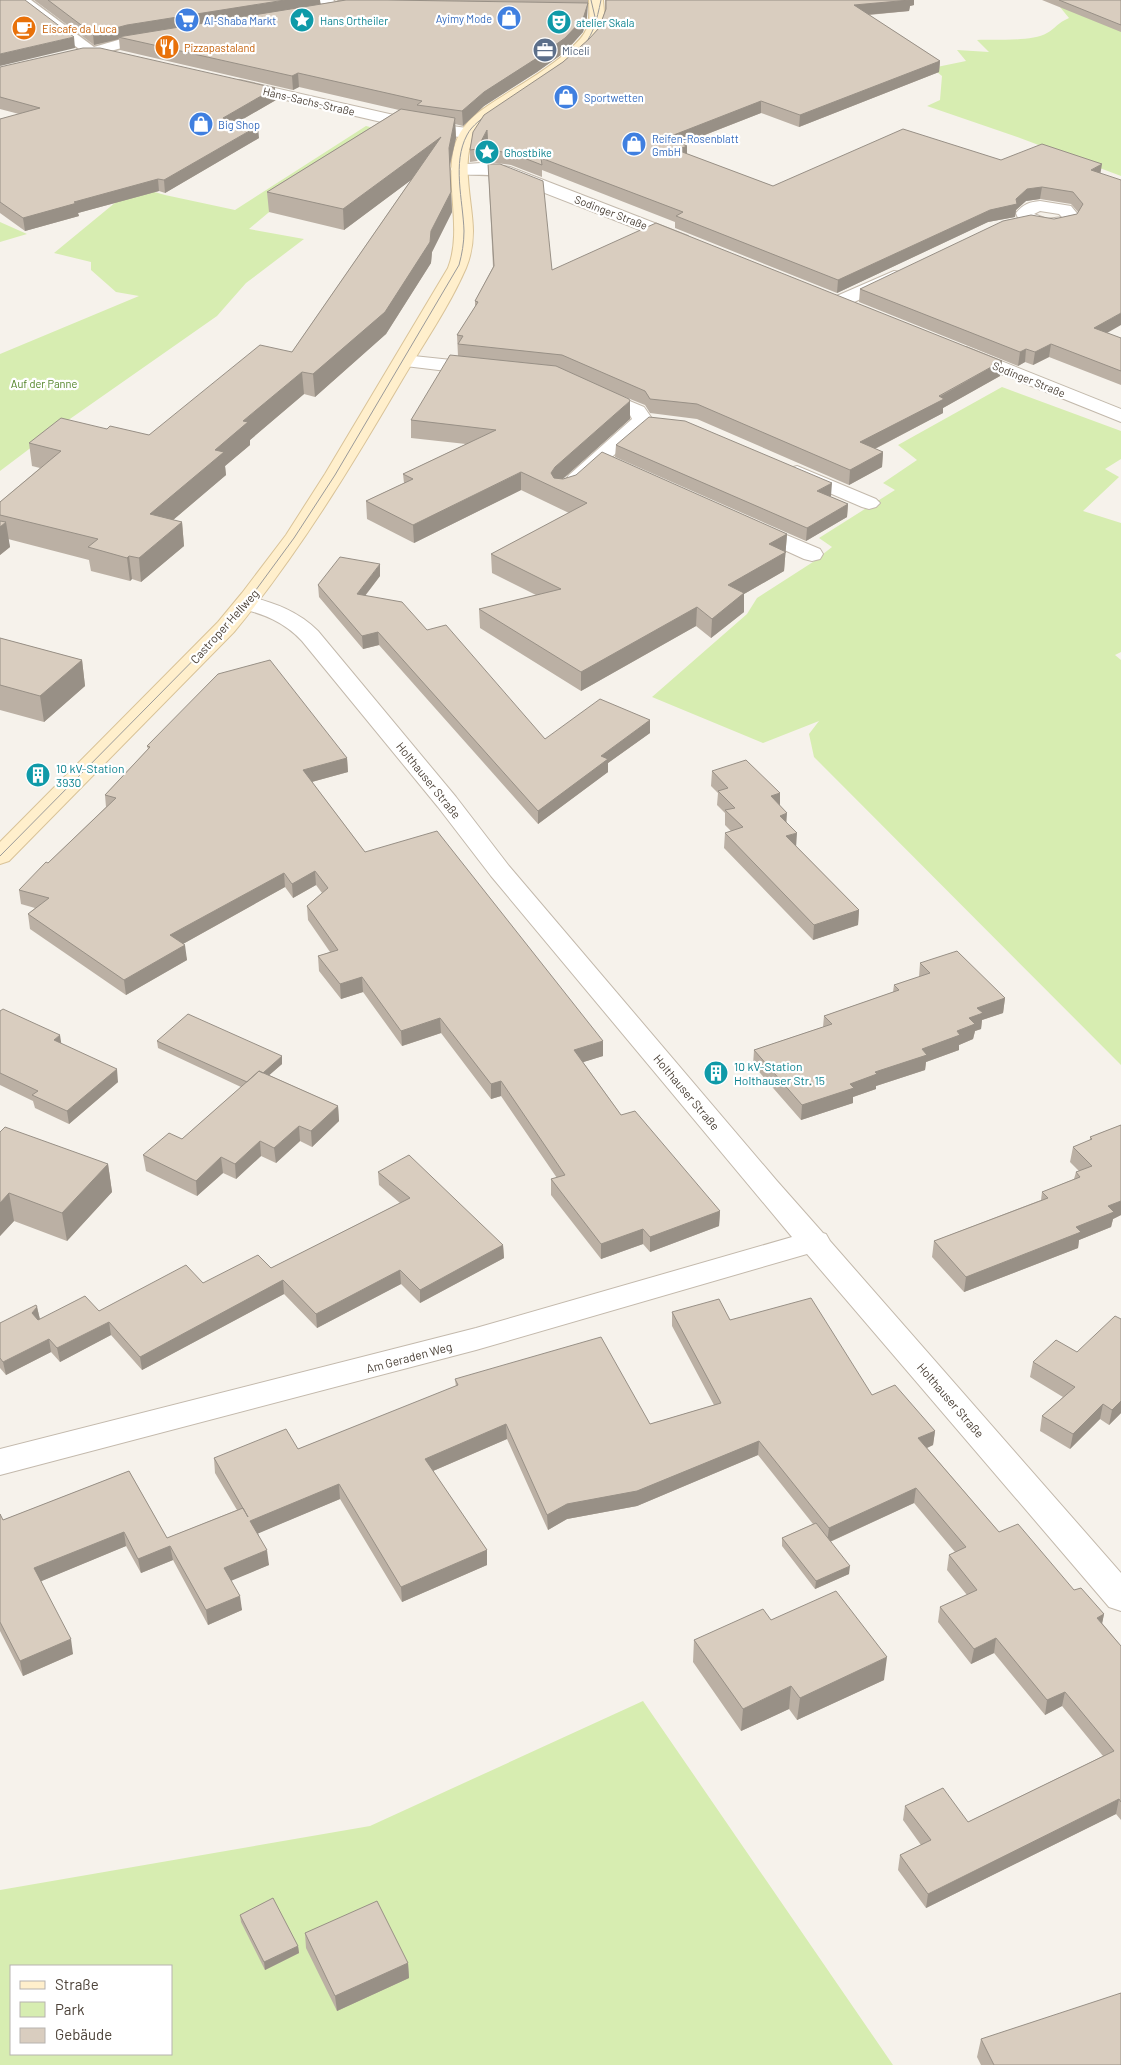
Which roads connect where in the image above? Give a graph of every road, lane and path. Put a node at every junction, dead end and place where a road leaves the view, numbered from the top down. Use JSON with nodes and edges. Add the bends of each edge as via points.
{"nodes":[{"id":1,"x":22,"y":0,"type":"edge"},
{"id":2,"x":320,"y":6,"type":"edge"},
{"id":3,"x":343,"y":8,"type":"edge"},
{"id":4,"x":592,"y":8,"type":"edge"},
{"id":5,"x":166,"y":36,"type":"edge"},
{"id":6,"x":92,"y":52,"type":"junction"},
{"id":7,"x":76,"y":55,"type":"edge"},
{"id":8,"x":127,"y":58,"type":"edge"},
{"id":9,"x":220,"y":80,"type":"edge"},
{"id":10,"x":467,"y":133,"type":"junction"},
{"id":11,"x":460,"y":169,"type":"junction"},
{"id":12,"x":1030,"y":220,"type":"edge"},
{"id":13,"x":1009,"y":225,"type":"edge"},
{"id":14,"x":700,"y":247,"type":"edge"},
{"id":15,"x":912,"y":268,"type":"edge"},
{"id":16,"x":856,"y":310,"type":"edge"},
{"id":17,"x":953,"y":348,"type":"edge"},
{"id":18,"x":404,"y":361,"type":"junction"},
{"id":19,"x":501,"y":371,"type":"edge"},
{"id":20,"x":577,"y":384,"type":"edge"},
{"id":21,"x":1121,"y":416,"type":"edge"},
{"id":22,"x":779,"y":464,"type":"edge"},
{"id":23,"x":562,"y":491,"type":"edge"},
{"id":24,"x":869,"y":504,"type":"dead end"},
{"id":25,"x":732,"y":518,"type":"edge"},
{"id":26,"x":812,"y":554,"type":"dead end"},
{"id":27,"x":247,"y":602,"type":"junction"},
{"id":28,"x":0,"y":856,"type":"edge"},
{"id":29,"x":815,"y":1242,"type":"junction"},
{"id":30,"x":0,"y":1462,"type":"edge"},
{"id":31,"x":1121,"y":1596,"type":"edge"}],
"edges":[{"from":1,"to":6,"type":"street"},
{"from":2,"to":3,"type":"street"},
{"from":4,"to":10,"type":"main road","via":[[595,30],[585,44]]},
{"from":5,"to":6,"type":"street"},
{"from":6,"to":7,"type":"street"},
{"from":6,"to":8,"type":"street"},
{"from":9,"to":10,"type":"street","name":"Hans-Sachs-Straße","via":[[423,127]]},
{"from":10,"to":11,"type":"main road","name":"Castroper Hellweg","via":[[462,143]]},
{"from":11,"to":14,"type":"street","name":"Sodinger Straße","via":[[504,171]]},
{"from":11,"to":18,"type":"main road","name":"Castroper Hellweg","via":[[464,206],[460,264]]},
{"from":12,"to":13,"type":"street"},
{"from":15,"to":16,"type":"street","via":[[830,299]]},
{"from":17,"to":21,"type":"street","name":"Sodinger Straße"},
{"from":18,"to":19,"type":"street"},
{"from":18,"to":27,"type":"main road","name":"Castroper Hellweg","via":[[310,515]]},
{"from":20,"to":23,"type":"street","via":[[652,421],[607,463]]},
{"from":22,"to":24,"type":"street"},
{"from":25,"to":26,"type":"street"},
{"from":27,"to":28,"type":"main road","name":"Castroper Hellweg","via":[[215,639]]},
{"from":27,"to":29,"type":"street","name":"Holthauser Straße","via":[[270,607],[300,624],[500,871]]},
{"from":29,"to":30,"type":"street","name":"Am Geraden Weg","via":[[476,1339]]},
{"from":29,"to":31,"type":"street","name":"Holthauser Straße"}]}
